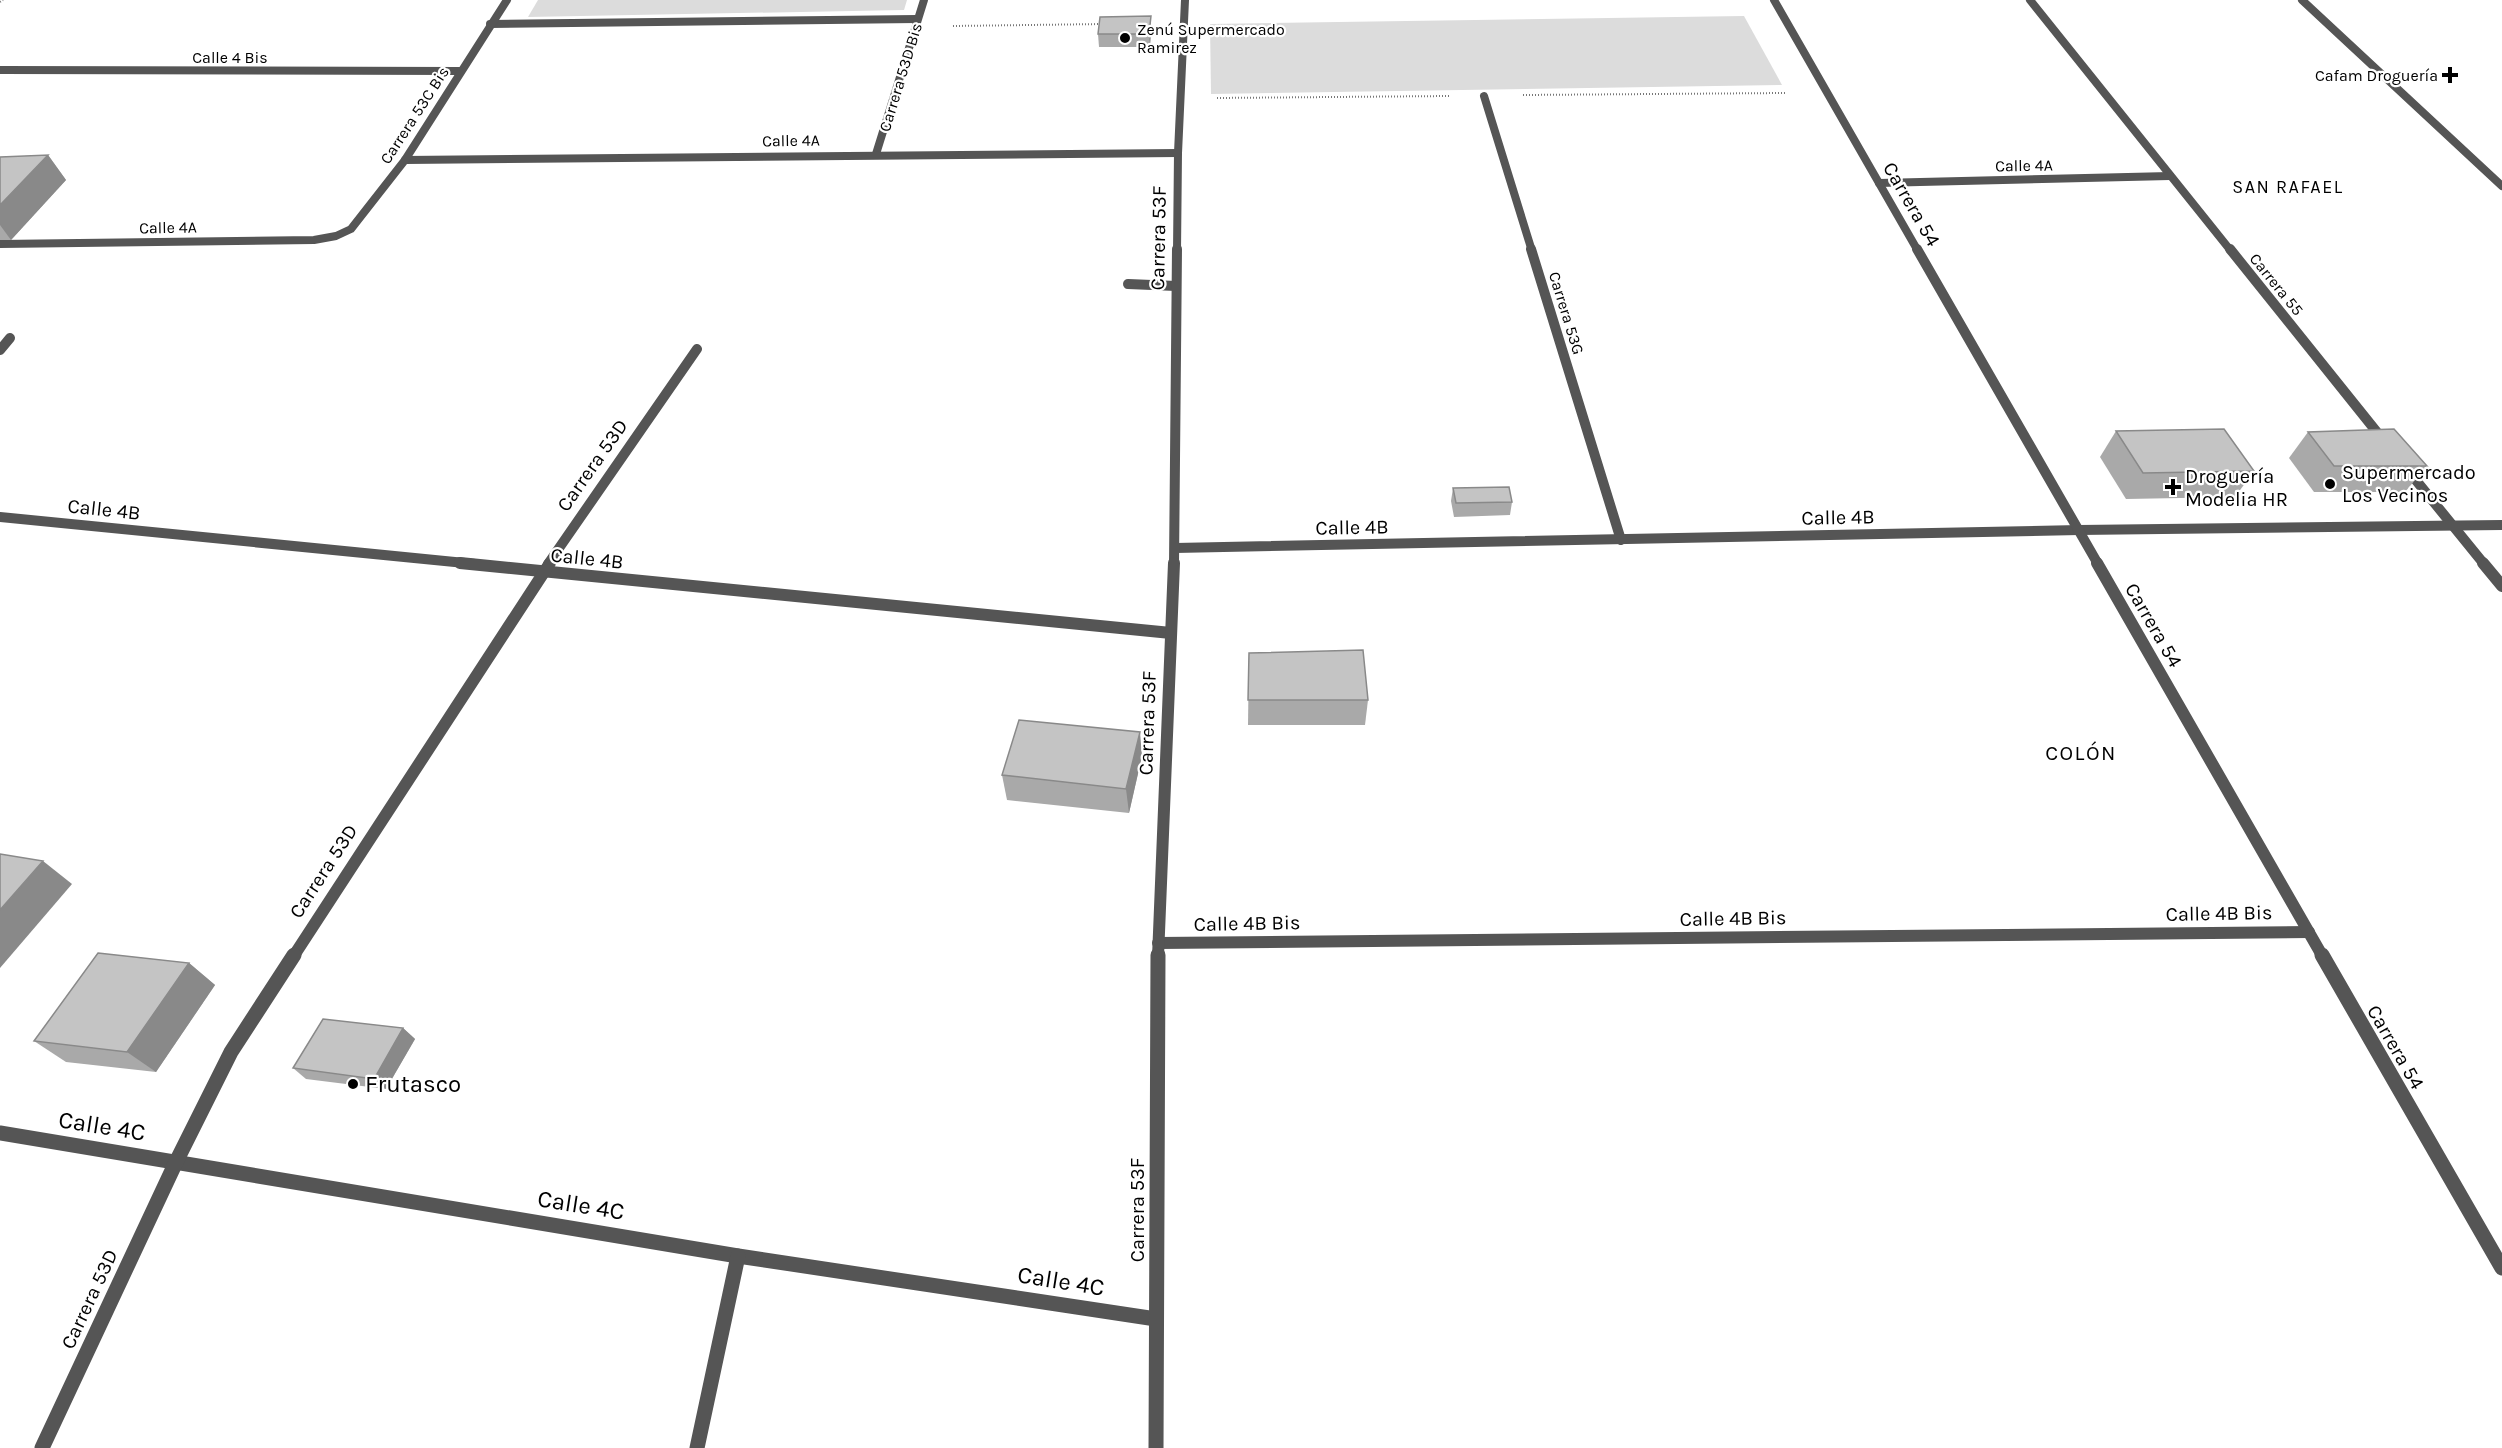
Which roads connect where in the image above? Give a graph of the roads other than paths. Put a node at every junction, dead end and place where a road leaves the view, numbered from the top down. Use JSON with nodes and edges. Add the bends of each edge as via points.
{"nodes":[{"id":1,"x":507,"y":0,"type":"edge"},
{"id":2,"x":924,"y":0,"type":"edge"},
{"id":3,"x":1185,"y":0,"type":"edge"},
{"id":4,"x":1774,"y":0,"type":"edge"},
{"id":5,"x":2030,"y":0,"type":"edge"},
{"id":6,"x":2302,"y":0,"type":"edge"},
{"id":7,"x":916,"y":23,"type":"junction"},
{"id":8,"x":490,"y":24,"type":"junction"},
{"id":9,"x":0,"y":70,"type":"edge"},
{"id":10,"x":460,"y":70,"type":"junction"},
{"id":11,"x":1484,"y":96,"type":"dead end"},
{"id":12,"x":1178,"y":153,"type":"junction"},
{"id":13,"x":876,"y":154,"type":"junction"},
{"id":14,"x":405,"y":160,"type":"junction"},
{"id":15,"x":2170,"y":176,"type":"junction"},
{"id":16,"x":1879,"y":183,"type":"junction"},
{"id":17,"x":2502,"y":186,"type":"edge"},
{"id":18,"x":336,"y":236,"type":"joint"},
{"id":19,"x":0,"y":243,"type":"edge"},
{"id":20,"x":1128,"y":284,"type":"dead end"},
{"id":21,"x":1176,"y":286,"type":"junction"},
{"id":22,"x":5,"y":338,"type":"edge"},
{"id":23,"x":697,"y":349,"type":"dead end"},
{"id":24,"x":0,"y":350,"type":"edge"},
{"id":25,"x":2393,"y":452,"type":"edge"},
{"id":26,"x":2400,"y":461,"type":"edge"},
{"id":27,"x":0,"y":517,"type":"edge"},
{"id":28,"x":2452,"y":525,"type":"junction"},
{"id":29,"x":2502,"y":525,"type":"edge"},
{"id":30,"x":2079,"y":530,"type":"junction"},
{"id":31,"x":1621,"y":540,"type":"junction"},
{"id":32,"x":1175,"y":548,"type":"junction"},
{"id":33,"x":543,"y":572,"type":"junction"},
{"id":34,"x":2502,"y":586,"type":"edge"},
{"id":35,"x":1171,"y":633,"type":"junction"},
{"id":36,"x":2309,"y":932,"type":"junction"},
{"id":37,"x":1158,"y":943,"type":"junction"},
{"id":38,"x":0,"y":1133,"type":"edge"},
{"id":39,"x":176,"y":1162,"type":"junction"},
{"id":40,"x":738,"y":1256,"type":"junction"},
{"id":41,"x":2502,"y":1268,"type":"edge"},
{"id":42,"x":1156,"y":1319,"type":"junction"},
{"id":43,"x":42,"y":1448,"type":"edge"},
{"id":44,"x":697,"y":1448,"type":"edge"},
{"id":45,"x":1156,"y":1448,"type":"edge"}],
"edges":[{"from":1,"to":8,"type":"street","name":"Carrera 53C Bis"},
{"from":2,"to":7,"type":"street","name":"Carrera 53D Bis"},
{"from":3,"to":12,"type":"street","name":"Carrera 53F"},
{"from":4,"to":16,"type":"street","name":"Carrera 54"},
{"from":5,"to":15,"type":"street","name":"Carrera 55"},
{"from":6,"to":17,"type":"street"},
{"from":7,"to":8,"type":"street"},
{"from":7,"to":13,"type":"street","name":"Carrera 53D Bis"},
{"from":8,"to":10,"type":"street","name":"Carrera 53C Bis"},
{"from":9,"to":10,"type":"street","name":"Calle 4 Bis"},
{"from":10,"to":14,"type":"street","name":"Carrera 53C Bis"},
{"from":11,"to":31,"type":"street","name":"Carrera 53G"},
{"from":12,"to":13,"type":"street","name":"Calle 4A"},
{"from":12,"to":21,"type":"street","name":"Carrera 53F"},
{"from":13,"to":14,"type":"street","name":"Calle 4A"},
{"from":14,"to":18,"type":"street","name":"Carrera 53C Bis","via":[[351,229]]},
{"from":15,"to":16,"type":"street","name":"Calle 4A"},
{"from":15,"to":25,"type":"street","name":"Carrera 55"},
{"from":16,"to":30,"type":"street","name":"Carrera 54"},
{"from":18,"to":19,"type":"street","name":"Calle 4A","via":[[314,240]]},
{"from":20,"to":21,"type":"street"},
{"from":21,"to":32,"type":"street","name":"Carrera 53F"},
{"from":22,"to":24,"type":"street"},
{"from":23,"to":33,"type":"street","name":"Carrera 53D"},
{"from":26,"to":28,"type":"street"},
{"from":27,"to":33,"type":"street","name":"Calle 4B"},
{"from":28,"to":29,"type":"street","name":"Calle 4B"},
{"from":28,"to":30,"type":"street","name":"Calle 4B"},
{"from":28,"to":34,"type":"street"},
{"from":30,"to":31,"type":"street","name":"Calle 4B"},
{"from":30,"to":36,"type":"street","name":"Carrera 54"},
{"from":31,"to":32,"type":"street","name":"Calle 4B"},
{"from":32,"to":35,"type":"street","name":"Carrera 53F"},
{"from":33,"to":35,"type":"street","name":"Calle 4B"},
{"from":33,"to":39,"type":"street","name":"Carrera 53D","via":[[231,1052]]},
{"from":35,"to":37,"type":"street","name":"Carrera 53F"},
{"from":36,"to":37,"type":"street","name":"Calle 4B Bis"},
{"from":36,"to":41,"type":"street","name":"Carrera 54"},
{"from":37,"to":42,"type":"street","name":"Carrera 53F"},
{"from":38,"to":39,"type":"street","name":"Calle 4C"},
{"from":39,"to":40,"type":"street","name":"Calle 4C"},
{"from":39,"to":43,"type":"street","name":"Carrera 53D"},
{"from":40,"to":42,"type":"street","name":"Calle 4C"},
{"from":40,"to":44,"type":"street"},
{"from":42,"to":45,"type":"street","name":"Carrera 53F"}]}
